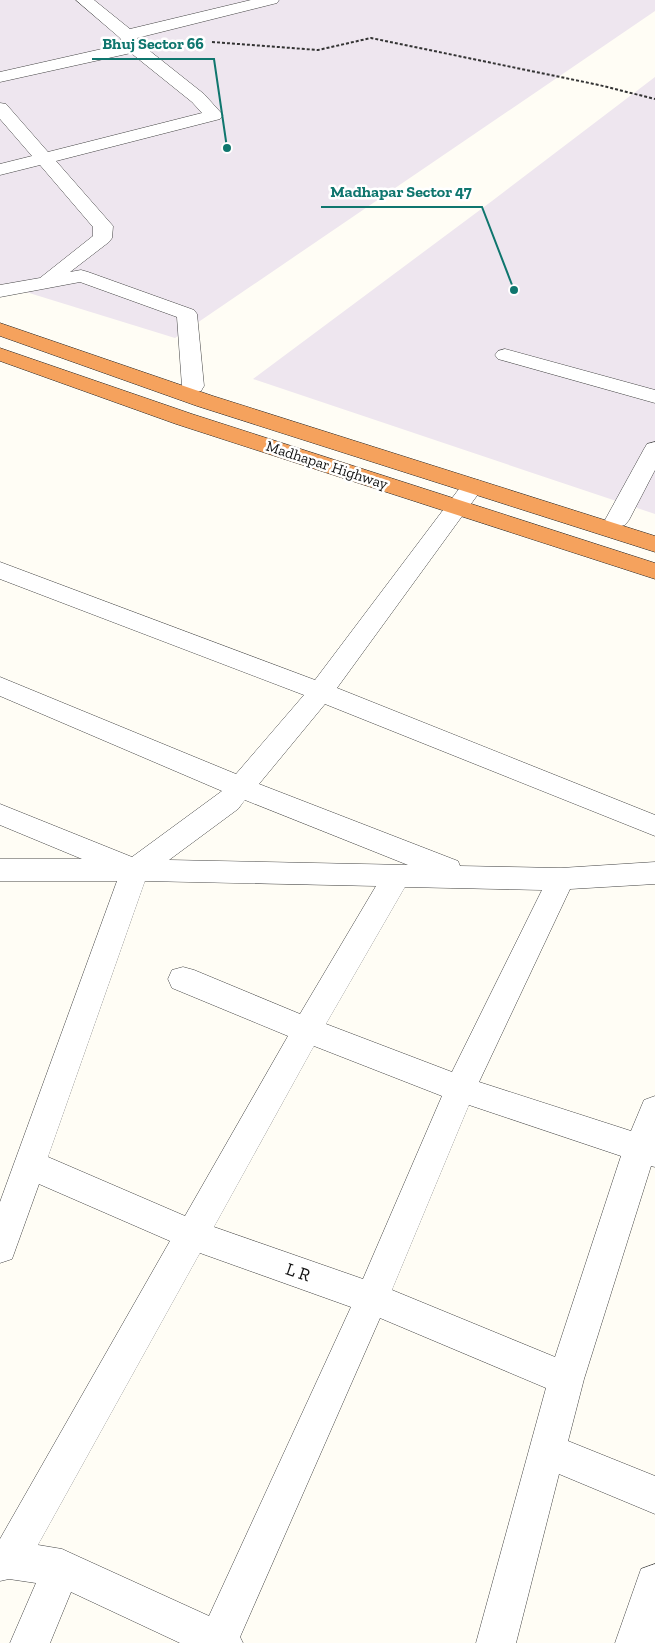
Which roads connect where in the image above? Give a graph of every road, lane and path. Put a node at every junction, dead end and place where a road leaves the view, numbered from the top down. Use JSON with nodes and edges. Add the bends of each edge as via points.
{"nodes":[{"id":1,"x":84,"y":0,"type":"edge"},
{"id":2,"x":271,"y":0,"type":"edge"},
{"id":3,"x":130,"y":41,"type":"junction"},
{"id":4,"x":207,"y":42,"type":"dead end"},
{"id":5,"x":0,"y":77,"type":"edge"},
{"id":6,"x":655,"y":99,"type":"edge"},
{"id":7,"x":0,"y":108,"type":"edge"},
{"id":8,"x":43,"y":160,"type":"junction"},
{"id":9,"x":0,"y":170,"type":"edge"},
{"id":10,"x":43,"y":283,"type":"junction"},
{"id":11,"x":0,"y":291,"type":"edge"},
{"id":12,"x":0,"y":329,"type":"edge"},
{"id":13,"x":0,"y":354,"type":"edge"},
{"id":14,"x":505,"y":355,"type":"dead end"},
{"id":15,"x":193,"y":386,"type":"dead end"},
{"id":16,"x":655,"y":397,"type":"edge"},
{"id":17,"x":655,"y":449,"type":"edge"},
{"id":18,"x":474,"y":486,"type":"junction"},
{"id":19,"x":458,"y":507,"type":"junction"},
{"id":20,"x":617,"y":520,"type":"dead end"},
{"id":21,"x":655,"y":544,"type":"edge"},
{"id":22,"x":0,"y":570,"type":"edge"},
{"id":23,"x":655,"y":571,"type":"edge"},
{"id":24,"x":0,"y":686,"type":"edge"},
{"id":25,"x":321,"y":692,"type":"junction"},
{"id":26,"x":240,"y":787,"type":"junction"},
{"id":27,"x":0,"y":814,"type":"edge"},
{"id":28,"x":655,"y":826,"type":"edge"},
{"id":29,"x":0,"y":870,"type":"edge"},
{"id":30,"x":135,"y":870,"type":"junction"},
{"id":31,"x":655,"y":872,"type":"edge"},
{"id":32,"x":397,"y":875,"type":"junction"},
{"id":33,"x":468,"y":877,"type":"junction"},
{"id":34,"x":561,"y":879,"type":"junction"},
{"id":35,"x":182,"y":979,"type":"dead end"},
{"id":36,"x":307,"y":1030,"type":"junction"},
{"id":37,"x":460,"y":1089,"type":"junction"},
{"id":38,"x":655,"y":1110,"type":"edge"},
{"id":39,"x":647,"y":1150,"type":"edge"},
{"id":40,"x":31,"y":1165,"type":"junction"},
{"id":41,"x":193,"y":1235,"type":"junction"},
{"id":42,"x":0,"y":1248,"type":"edge"},
{"id":43,"x":372,"y":1298,"type":"junction"},
{"id":44,"x":566,"y":1379,"type":"junction"},
{"id":45,"x":546,"y":1451,"type":"junction"},
{"id":46,"x":655,"y":1495,"type":"edge"},
{"id":47,"x":4,"y":1561,"type":"edge"},
{"id":48,"x":62,"y":1568,"type":"junction"},
{"id":49,"x":655,"y":1583,"type":"edge"},
{"id":50,"x":221,"y":1642,"type":"edge"},
{"id":51,"x":30,"y":1643,"type":"edge"},
{"id":52,"x":496,"y":1643,"type":"edge"},
{"id":53,"x":635,"y":1643,"type":"edge"}],
"edges":[{"from":1,"to":3,"type":"street"},
{"from":2,"to":3,"type":"street"},
{"from":3,"to":5,"type":"street"},
{"from":3,"to":8,"type":"street","via":[[214,115]]},
{"from":4,"to":6,"type":"path","via":[[318,50],[371,38]]},
{"from":7,"to":8,"type":"street"},
{"from":8,"to":9,"type":"street"},
{"from":8,"to":10,"type":"street","via":[[103,226],[102,238]]},
{"from":10,"to":11,"type":"street"},
{"from":10,"to":15,"type":"street","via":[[81,276],[187,314]]},
{"from":12,"to":18,"type":"highway","name":"Madhapar Highway","via":[[205,401]]},
{"from":13,"to":19,"type":"highway","name":"Madhapar Highway"},
{"from":14,"to":16,"type":"street"},
{"from":17,"to":20,"type":"street"},
{"from":18,"to":19,"type":"street"},
{"from":18,"to":21,"type":"highway","name":"Madhapar Highway"},
{"from":19,"to":23,"type":"highway","name":"Madhapar Highway"},
{"from":19,"to":25,"type":"street"},
{"from":22,"to":25,"type":"street"},
{"from":24,"to":26,"type":"street"},
{"from":25,"to":26,"type":"street"},
{"from":25,"to":28,"type":"street"},
{"from":26,"to":30,"type":"street","via":[[228,802]]},
{"from":26,"to":33,"type":"street"},
{"from":27,"to":30,"type":"street"},
{"from":29,"to":30,"type":"street"},
{"from":30,"to":32,"type":"street"},
{"from":30,"to":40,"type":"street"},
{"from":31,"to":34,"type":"street"},
{"from":32,"to":33,"type":"street"},
{"from":32,"to":36,"type":"street"},
{"from":33,"to":34,"type":"street"},
{"from":34,"to":37,"type":"street"},
{"from":35,"to":36,"type":"street"},
{"from":36,"to":37,"type":"street"},
{"from":36,"to":41,"type":"street"},
{"from":37,"to":39,"type":"street"},
{"from":37,"to":43,"type":"street"},
{"from":38,"to":39,"type":"street"},
{"from":39,"to":44,"type":"street"},
{"from":40,"to":41,"type":"street","name":"L R"},
{"from":40,"to":42,"type":"street"},
{"from":41,"to":43,"type":"street","name":"L R"},
{"from":41,"to":47,"type":"street"},
{"from":43,"to":44,"type":"street","name":"L R"},
{"from":43,"to":50,"type":"street"},
{"from":44,"to":45,"type":"street"},
{"from":45,"to":46,"type":"street"},
{"from":45,"to":52,"type":"street"},
{"from":47,"to":48,"type":"street"},
{"from":48,"to":50,"type":"street"},
{"from":48,"to":51,"type":"street"},
{"from":49,"to":53,"type":"street"}]}
